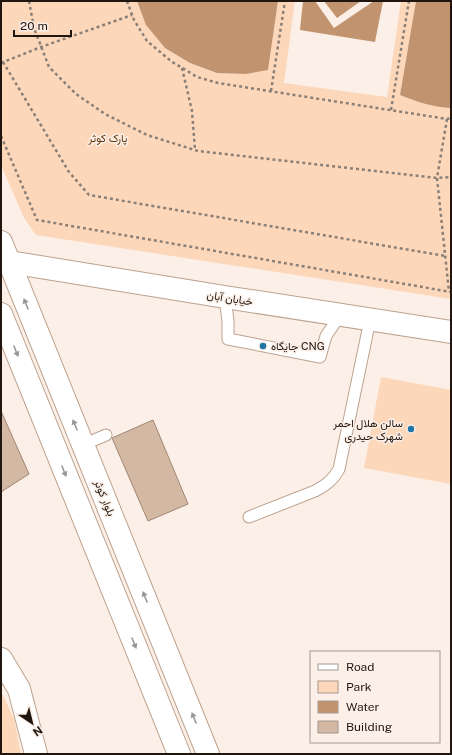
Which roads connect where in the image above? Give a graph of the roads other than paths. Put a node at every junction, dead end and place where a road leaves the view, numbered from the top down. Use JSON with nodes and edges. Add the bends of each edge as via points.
{"nodes":[{"id":1,"x":4,"y":255,"type":"edge"},
{"id":2,"x":224,"y":297,"type":"junction"},
{"id":3,"x":1,"y":314,"type":"edge"},
{"id":4,"x":340,"y":315,"type":"junction"},
{"id":5,"x":370,"y":320,"type":"junction"},
{"id":6,"x":451,"y":332,"type":"edge"},
{"id":7,"x":106,"y":435,"type":"dead end"},
{"id":8,"x":83,"y":444,"type":"junction"},
{"id":9,"x":249,"y":517,"type":"dead end"},
{"id":10,"x":1,"y":659,"type":"edge"},
{"id":11,"x":36,"y":754,"type":"edge"},
{"id":12,"x":179,"y":754,"type":"edge"},
{"id":13,"x":208,"y":754,"type":"edge"}],
"edges":[{"from":1,"to":2,"type":"main road","name":"خیابان آبان"},
{"from":8,"to":1,"type":"main road","name":"بلوار کوثر","one_way":true},
{"from":2,"to":4,"type":"main road","name":"خیابان آبان"},
{"from":2,"to":4,"type":"lane","via":[[228,339],[320,357],[326,336]]},
{"from":3,"to":12,"type":"main road","one_way":true},
{"from":4,"to":5,"type":"main road","name":"خیابان آبان"},
{"from":5,"to":6,"type":"main road","name":"خیابان آبان"},
{"from":5,"to":9,"type":"lane","via":[[335,478],[315,491]]},
{"from":7,"to":8,"type":"lane"},
{"from":13,"to":8,"type":"main road","name":"بلوار کوثر","one_way":true},
{"from":10,"to":11,"type":"main road","via":[[19,689]]}]}
